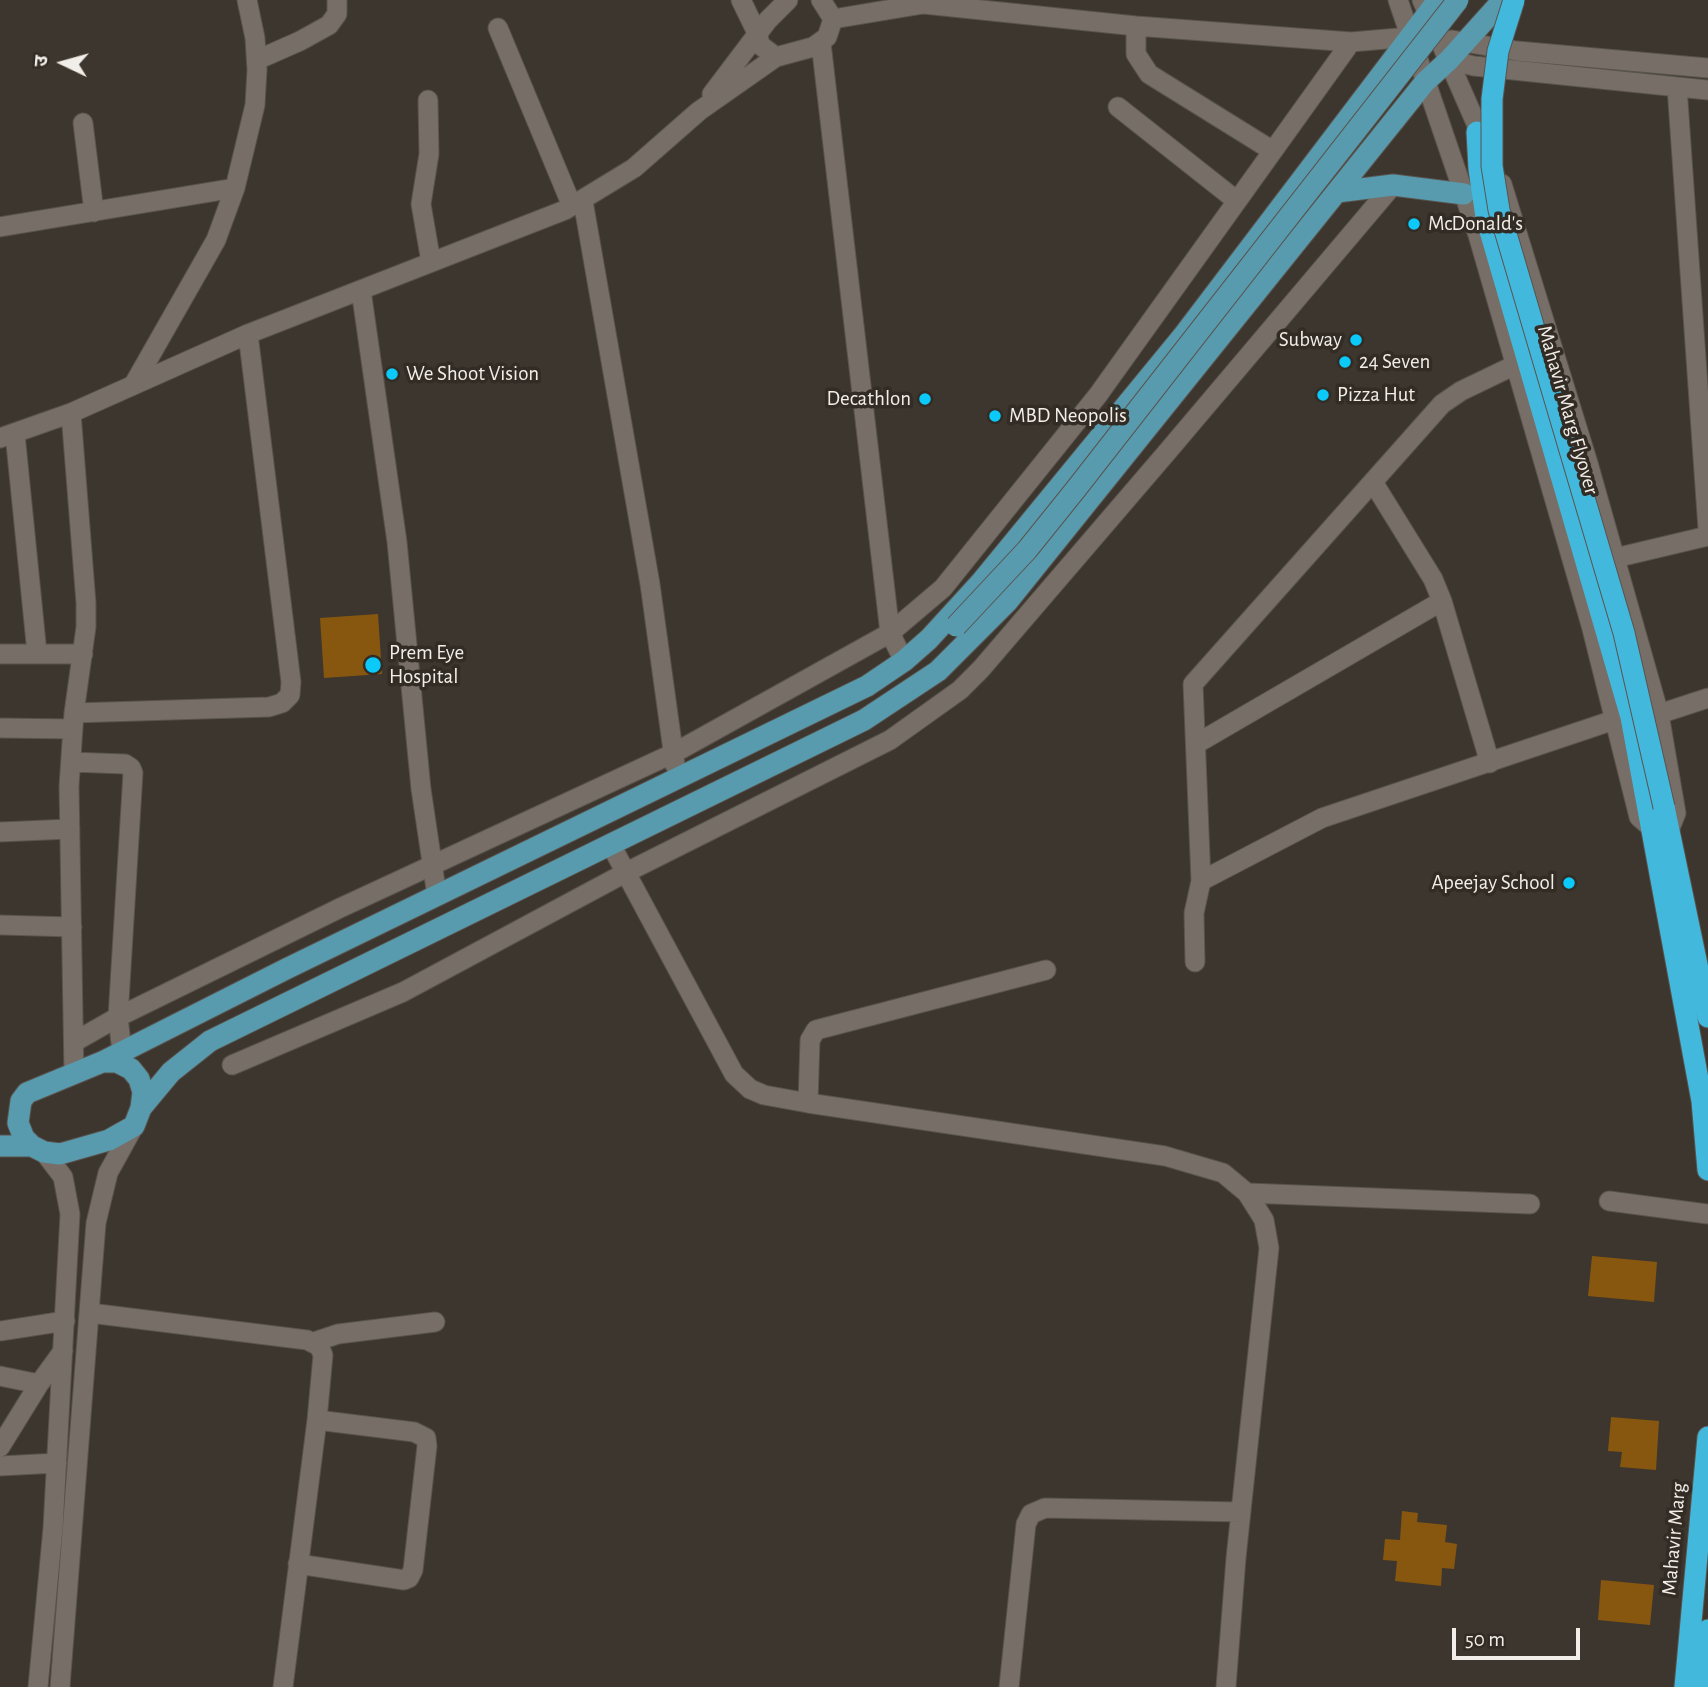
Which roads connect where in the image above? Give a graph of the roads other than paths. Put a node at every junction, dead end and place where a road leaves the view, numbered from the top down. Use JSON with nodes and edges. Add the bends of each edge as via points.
{"nodes":[{"id":1,"x":247,"y":0,"type":"edge"},
{"id":2,"x":337,"y":0,"type":"edge"},
{"id":3,"x":741,"y":0,"type":"edge"},
{"id":4,"x":821,"y":0,"type":"edge"},
{"id":5,"x":949,"y":0,"type":"edge"},
{"id":6,"x":1398,"y":0,"type":"edge"},
{"id":7,"x":1458,"y":0,"type":"edge"},
{"id":8,"x":1502,"y":0,"type":"edge"},
{"id":9,"x":1514,"y":0,"type":"edge"},
{"id":10,"x":776,"y":4,"type":"edge"},
{"id":11,"x":923,"y":4,"type":"junction"},
{"id":12,"x":1429,"y":5,"type":"edge"},
{"id":13,"x":832,"y":19,"type":"junction"},
{"id":14,"x":1136,"y":26,"type":"junction"},
{"id":15,"x":498,"y":28,"type":"dead end"},
{"id":16,"x":758,"y":35,"type":"junction"},
{"id":17,"x":1410,"y":36,"type":"junction"},
{"id":18,"x":1437,"y":37,"type":"junction"},
{"id":19,"x":1465,"y":42,"type":"junction"},
{"id":20,"x":821,"y":43,"type":"junction"},
{"id":21,"x":1351,"y":43,"type":"junction"},
{"id":22,"x":776,"y":57,"type":"junction"},
{"id":23,"x":257,"y":60,"type":"junction"},
{"id":24,"x":1449,"y":60,"type":"junction"},
{"id":25,"x":1708,"y":68,"type":"edge"},
{"id":26,"x":1425,"y":82,"type":"junction"},
{"id":27,"x":1677,"y":87,"type":"junction"},
{"id":28,"x":1708,"y":90,"type":"edge"},
{"id":29,"x":428,"y":100,"type":"dead end"},
{"id":30,"x":1118,"y":107,"type":"dead end"},
{"id":31,"x":699,"y":111,"type":"junction"},
{"id":32,"x":83,"y":123,"type":"dead end"},
{"id":33,"x":1273,"y":151,"type":"junction"},
{"id":34,"x":1393,"y":185,"type":"junction"},
{"id":35,"x":235,"y":188,"type":"junction"},
{"id":36,"x":1337,"y":192,"type":"junction"},
{"id":37,"x":1464,"y":194,"type":"junction"},
{"id":38,"x":1237,"y":201,"type":"junction"},
{"id":39,"x":577,"y":204,"type":"junction"},
{"id":40,"x":94,"y":212,"type":"junction"},
{"id":41,"x":0,"y":227,"type":"edge"},
{"id":42,"x":430,"y":262,"type":"junction"},
{"id":43,"x":361,"y":290,"type":"junction"},
{"id":44,"x":1701,"y":319,"type":"edge"},
{"id":45,"x":248,"y":334,"type":"junction"},
{"id":46,"x":1516,"y":365,"type":"junction"},
{"id":47,"x":134,"y":383,"type":"junction"},
{"id":48,"x":1704,"y":411,"type":"edge"},
{"id":49,"x":71,"y":413,"type":"junction"},
{"id":50,"x":7,"y":436,"type":"edge"},
{"id":51,"x":1373,"y":482,"type":"junction"},
{"id":52,"x":1708,"y":529,"type":"edge"},
{"id":53,"x":1708,"y":537,"type":"edge"},
{"id":54,"x":1615,"y":558,"type":"junction"},
{"id":55,"x":1442,"y":601,"type":"junction"},
{"id":56,"x":890,"y":633,"type":"junction"},
{"id":57,"x":929,"y":639,"type":"junction"},
{"id":58,"x":37,"y":653,"type":"junction"},
{"id":59,"x":0,"y":654,"type":"edge"},
{"id":60,"x":83,"y":654,"type":"junction"},
{"id":61,"x":904,"y":661,"type":"junction"},
{"id":62,"x":1708,"y":698,"type":"edge"},
{"id":63,"x":1659,"y":714,"type":"junction"},
{"id":64,"x":1614,"y":720,"type":"junction"},
{"id":65,"x":74,"y":721,"type":"junction"},
{"id":66,"x":0,"y":728,"type":"edge"},
{"id":67,"x":1195,"y":744,"type":"junction"},
{"id":68,"x":674,"y":753,"type":"junction"},
{"id":69,"x":71,"y":762,"type":"junction"},
{"id":70,"x":1490,"y":763,"type":"junction"},
{"id":71,"x":677,"y":780,"type":"junction"},
{"id":72,"x":1659,"y":819,"type":"junction"},
{"id":73,"x":70,"y":829,"type":"junction"},
{"id":74,"x":0,"y":832,"type":"edge"},
{"id":75,"x":611,"y":845,"type":"junction"},
{"id":76,"x":432,"y":866,"type":"junction"},
{"id":77,"x":625,"y":873,"type":"junction"},
{"id":78,"x":1201,"y":881,"type":"junction"},
{"id":79,"x":437,"y":896,"type":"junction"},
{"id":80,"x":0,"y":925,"type":"edge"},
{"id":81,"x":72,"y":927,"type":"junction"},
{"id":82,"x":1195,"y":962,"type":"dead end"},
{"id":83,"x":1046,"y":970,"type":"dead end"},
{"id":84,"x":118,"y":1017,"type":"junction"},
{"id":85,"x":1708,"y":1017,"type":"edge"},
{"id":86,"x":74,"y":1042,"type":"junction"},
{"id":87,"x":122,"y":1052,"type":"junction"},
{"id":88,"x":1701,"y":1053,"type":"edge"},
{"id":89,"x":102,"y":1062,"type":"junction"},
{"id":90,"x":232,"y":1065,"type":"dead end"},
{"id":91,"x":74,"y":1074,"type":"junction"},
{"id":92,"x":27,"y":1093,"type":"junction"},
{"id":93,"x":808,"y":1103,"type":"junction"},
{"id":94,"x":0,"y":1104,"type":"edge"},
{"id":95,"x":137,"y":1117,"type":"junction"},
{"id":96,"x":0,"y":1146,"type":"edge"},
{"id":97,"x":38,"y":1149,"type":"junction"},
{"id":98,"x":1708,"y":1170,"type":"edge"},
{"id":99,"x":1247,"y":1194,"type":"junction"},
{"id":100,"x":1609,"y":1200,"type":"dead end"},
{"id":101,"x":1530,"y":1204,"type":"dead end"},
{"id":102,"x":1708,"y":1214,"type":"edge"},
{"id":103,"x":90,"y":1313,"type":"junction"},
{"id":104,"x":65,"y":1321,"type":"junction"},
{"id":105,"x":435,"y":1322,"type":"dead end"},
{"id":106,"x":0,"y":1331,"type":"edge"},
{"id":107,"x":314,"y":1342,"type":"junction"},
{"id":108,"x":64,"y":1350,"type":"junction"},
{"id":109,"x":0,"y":1376,"type":"edge"},
{"id":110,"x":39,"y":1384,"type":"junction"},
{"id":111,"x":317,"y":1420,"type":"junction"},
{"id":112,"x":1708,"y":1437,"type":"edge"},
{"id":113,"x":0,"y":1447,"type":"edge"},
{"id":114,"x":57,"y":1464,"type":"junction"},
{"id":115,"x":0,"y":1466,"type":"edge"},
{"id":116,"x":1241,"y":1513,"type":"junction"},
{"id":117,"x":299,"y":1564,"type":"junction"},
{"id":118,"x":1708,"y":1630,"type":"edge"},
{"id":119,"x":38,"y":1687,"type":"edge"},
{"id":120,"x":60,"y":1687,"type":"edge"},
{"id":121,"x":283,"y":1687,"type":"edge"},
{"id":122,"x":1009,"y":1687,"type":"edge"},
{"id":123,"x":1227,"y":1687,"type":"edge"},
{"id":124,"x":1685,"y":1687,"type":"edge"},
{"id":125,"x":1702,"y":1687,"type":"edge"}],
"edges":[{"from":1,"to":23,"type":"street"},
{"from":2,"to":23,"type":"street","via":[[337,14],[329,25]]},
{"from":3,"to":16,"type":"street"},
{"from":4,"to":13,"type":"street"},
{"from":5,"to":11,"type":"street"},
{"from":6,"to":17,"type":"street"},
{"from":7,"to":57,"type":"main road","bridge":true,"via":[[1027,550],[956,626],[944,636]]},
{"from":8,"to":19,"type":"main road"},
{"from":8,"to":72,"type":"highway","name":"Mahavir Marg Flyover","via":[[1484,59],[1477,132],[1486,217]]},
{"from":9,"to":72,"type":"highway","name":"Mahavir Marg Flyover","bridge":true,"via":[[1498,51],[1492,99],[1492,166],[1499,210],[1624,633]]},
{"from":10,"to":16,"type":"street"},
{"from":11,"to":13,"type":"street"},
{"from":11,"to":14,"type":"street"},
{"from":12,"to":17,"type":"main road"},
{"from":12,"to":18,"type":"street"},
{"from":13,"to":20,"type":"street"},
{"from":14,"to":21,"type":"street"},
{"from":14,"to":33,"type":"street","via":[[1136,54],[1149,74]]},
{"from":15,"to":39,"type":"street"},
{"from":16,"to":22,"type":"street","via":[[760,45]]},
{"from":16,"to":31,"type":"street"},
{"from":17,"to":18,"type":"street"},
{"from":17,"to":21,"type":"street"},
{"from":17,"to":26,"type":"street"},
{"from":17,"to":57,"type":"main road","via":[[1183,336]]},
{"from":18,"to":19,"type":"street"},
{"from":18,"to":24,"type":"street"},
{"from":19,"to":24,"type":"main road"},
{"from":19,"to":25,"type":"street"},
{"from":20,"to":22,"type":"street"},
{"from":20,"to":56,"type":"street"},
{"from":21,"to":33,"type":"street"},
{"from":22,"to":31,"type":"street"},
{"from":23,"to":35,"type":"street","via":[[255,105]]},
{"from":24,"to":26,"type":"main road"},
{"from":24,"to":27,"type":"street"},
{"from":24,"to":54,"type":"street","via":[[1502,182]]},
{"from":26,"to":36,"type":"main road"},
{"from":26,"to":37,"type":"street"},
{"from":27,"to":28,"type":"street"},
{"from":27,"to":44,"type":"street"},
{"from":29,"to":42,"type":"street","via":[[429,154],[421,204]]},
{"from":30,"to":38,"type":"street"},
{"from":31,"to":39,"type":"street","via":[[634,168]]},
{"from":32,"to":40,"type":"street"},
{"from":33,"to":38,"type":"street"},
{"from":34,"to":36,"type":"main road"},
{"from":34,"to":37,"type":"main road"},
{"from":34,"to":77,"type":"street","via":[[960,690],[890,740]]},
{"from":35,"to":40,"type":"street"},
{"from":35,"to":47,"type":"street","via":[[216,240]]},
{"from":36,"to":75,"type":"main road","via":[[1008,601],[938,671],[864,720]]},
{"from":37,"to":46,"type":"street"},
{"from":38,"to":56,"type":"street","via":[[1081,416],[943,587]]},
{"from":39,"to":42,"type":"street"},
{"from":39,"to":68,"type":"street","via":[[650,584]]},
{"from":40,"to":41,"type":"street"},
{"from":42,"to":43,"type":"street"},
{"from":43,"to":45,"type":"street"},
{"from":43,"to":76,"type":"street","via":[[397,542]]},
{"from":44,"to":48,"type":"street"},
{"from":45,"to":47,"type":"street"},
{"from":45,"to":65,"type":"street","via":[[290,695],[269,707]]},
{"from":46,"to":51,"type":"street","via":[[1442,404]]},
{"from":46,"to":64,"type":"street"},
{"from":47,"to":49,"type":"street"},
{"from":48,"to":52,"type":"street"},
{"from":49,"to":50,"type":"street"},
{"from":49,"to":60,"type":"street","via":[[86,603]]},
{"from":50,"to":58,"type":"street"},
{"from":51,"to":55,"type":"street"},
{"from":51,"to":67,"type":"street","via":[[1195,679],[1191,690]]},
{"from":53,"to":54,"type":"street"},
{"from":54,"to":63,"type":"street"},
{"from":55,"to":67,"type":"street"},
{"from":55,"to":70,"type":"street"},
{"from":56,"to":61,"type":"street"},
{"from":56,"to":68,"type":"street"},
{"from":57,"to":61,"type":"main road"},
{"from":58,"to":59,"type":"street"},
{"from":58,"to":60,"type":"street"},
{"from":60,"to":65,"type":"street"},
{"from":61,"to":71,"type":"main road","via":[[867,687]]},
{"from":62,"to":63,"type":"street"},
{"from":63,"to":72,"type":"street","via":[[1676,813]]},
{"from":64,"to":70,"type":"street"},
{"from":64,"to":72,"type":"street","via":[[1639,817]]},
{"from":65,"to":66,"type":"street"},
{"from":65,"to":69,"type":"street"},
{"from":67,"to":78,"type":"street"},
{"from":68,"to":71,"type":"street"},
{"from":68,"to":76,"type":"street"},
{"from":69,"to":73,"type":"street"},
{"from":69,"to":84,"type":"street","via":[[125,764],[133,773]]},
{"from":70,"to":78,"type":"street","via":[[1322,818]]},
{"from":71,"to":79,"type":"main road"},
{"from":72,"to":85,"type":"highway"},
{"from":72,"to":88,"type":"highway"},
{"from":73,"to":74,"type":"street"},
{"from":73,"to":81,"type":"street"},
{"from":75,"to":77,"type":"street"},
{"from":75,"to":95,"type":"main road","via":[[210,1041],[171,1072]]},
{"from":76,"to":79,"type":"street"},
{"from":76,"to":84,"type":"street"},
{"from":77,"to":90,"type":"street","via":[[403,992]]},
{"from":77,"to":93,"type":"street","via":[[734,1074],[764,1096]]},
{"from":78,"to":82,"type":"street","via":[[1194,913]]},
{"from":79,"to":87,"type":"main road"},
{"from":80,"to":81,"type":"street"},
{"from":81,"to":86,"type":"street"},
{"from":83,"to":93,"type":"street","via":[[816,1030],[810,1040]]},
{"from":84,"to":86,"type":"street"},
{"from":84,"to":87,"type":"street"},
{"from":86,"to":91,"type":"street"},
{"from":87,"to":89,"type":"main road"},
{"from":88,"to":98,"type":"highway"},
{"from":89,"to":91,"type":"main road"},
{"from":89,"to":95,"type":"main road","via":[[117,1062],[139,1079],[142,1091]]},
{"from":91,"to":92,"type":"main road"},
{"from":92,"to":94,"type":"main road"},
{"from":92,"to":97,"type":"main road","via":[[18,1123],[23,1138]]},
{"from":93,"to":99,"type":"street","via":[[1165,1156],[1223,1173]]},
{"from":95,"to":97,"type":"main road","via":[[109,1140],[86,1148],[60,1154]]},
{"from":95,"to":103,"type":"street","via":[[108,1173],[96,1223]]},
{"from":96,"to":97,"type":"main road"},
{"from":97,"to":104,"type":"street","via":[[63,1177],[70,1214]]},
{"from":99,"to":101,"type":"street"},
{"from":99,"to":116,"type":"street","via":[[1264,1220],[1269,1248]]},
{"from":100,"to":102,"type":"street"},
{"from":103,"to":107,"type":"street"},
{"from":103,"to":120,"type":"street"},
{"from":104,"to":106,"type":"street"},
{"from":104,"to":108,"type":"street"},
{"from":105,"to":107,"type":"street","via":[[338,1334]]},
{"from":107,"to":111,"type":"street","via":[[323,1355]]},
{"from":108,"to":110,"type":"street"},
{"from":108,"to":114,"type":"street"},
{"from":109,"to":110,"type":"street"},
{"from":110,"to":113,"type":"street"},
{"from":111,"to":117,"type":"street"},
{"from":111,"to":117,"type":"street","via":[[414,1432],[426,1438],[413,1570],[404,1580]]},
{"from":112,"to":124,"type":"highway","name":"Mahavir Marg"},
{"from":114,"to":115,"type":"street"},
{"from":114,"to":119,"type":"street"},
{"from":116,"to":122,"type":"street","via":[[1045,1508],[1031,1514],[1026,1524]]},
{"from":116,"to":123,"type":"street"},
{"from":117,"to":121,"type":"street"},
{"from":118,"to":125,"type":"highway"}]}
